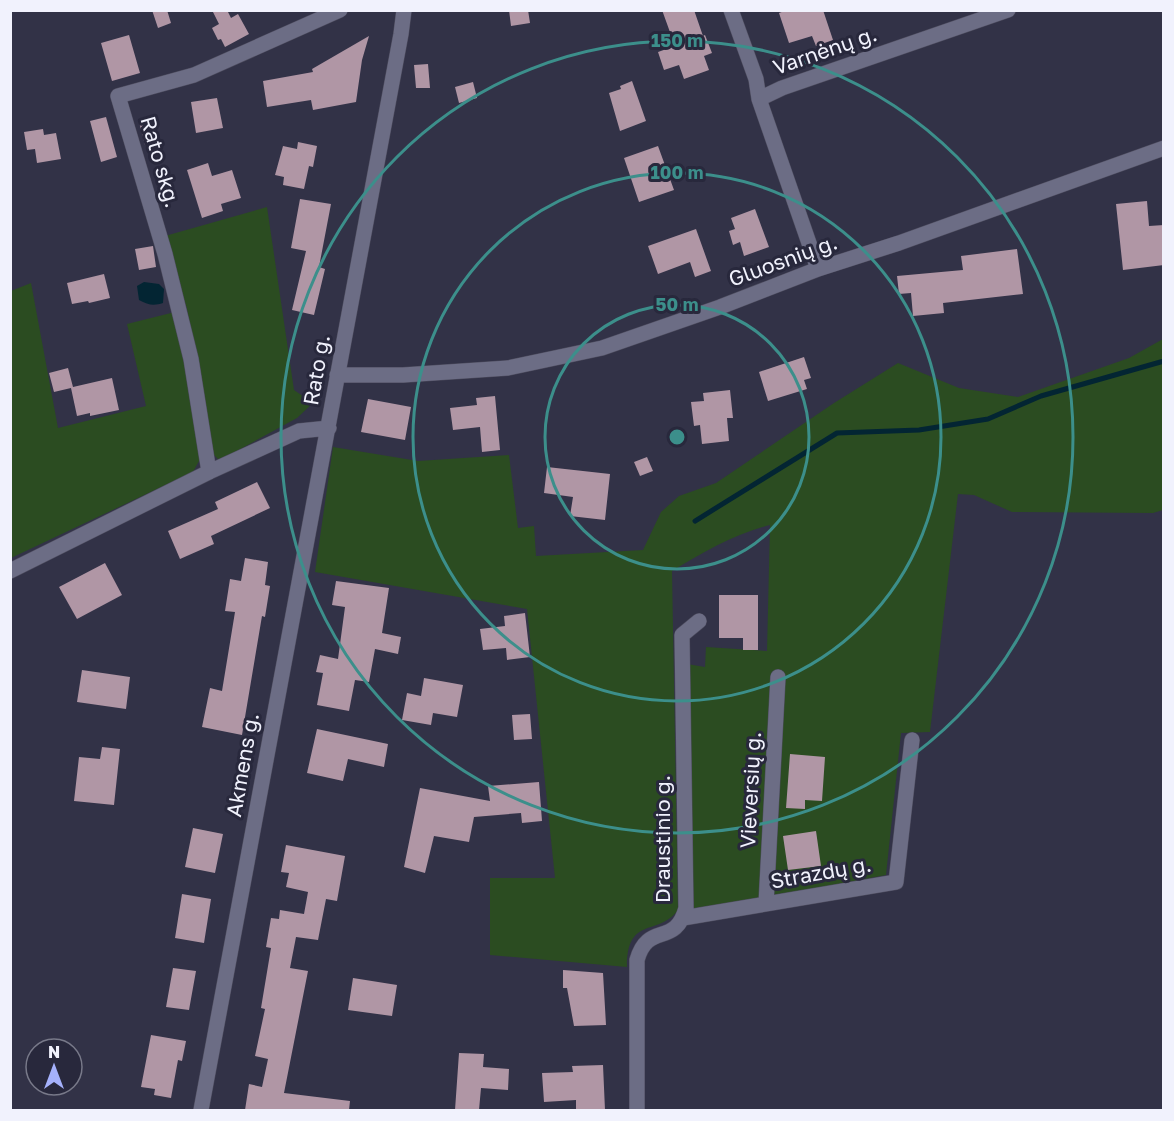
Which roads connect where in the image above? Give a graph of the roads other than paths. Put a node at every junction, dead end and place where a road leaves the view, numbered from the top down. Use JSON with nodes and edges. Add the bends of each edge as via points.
{"nodes":[{"id":1,"x":340,"y":10,"type":"edge"},
{"id":2,"x":404,"y":10,"type":"edge"},
{"id":3,"x":731,"y":10,"type":"edge"},
{"id":4,"x":1008,"y":10,"type":"edge"},
{"id":5,"x":759,"y":99,"type":"junction"},
{"id":6,"x":1164,"y":148,"type":"edge"},
{"id":7,"x":818,"y":269,"type":"junction"},
{"id":8,"x":337,"y":375,"type":"junction"},
{"id":9,"x":328,"y":428,"type":"junction"},
{"id":10,"x":209,"y":472,"type":"junction"},
{"id":11,"x":10,"y":571,"type":"edge"},
{"id":12,"x":699,"y":621,"type":"dead end"},
{"id":13,"x":778,"y":677,"type":"dead end"},
{"id":14,"x":912,"y":740,"type":"dead end"},
{"id":15,"x":766,"y":904,"type":"junction"},
{"id":16,"x":683,"y":918,"type":"junction"},
{"id":17,"x":201,"y":1110,"type":"edge"},
{"id":18,"x":637,"y":1110,"type":"edge"}],
"edges":[{"from":1,"to":10,"type":"street","name":"Rato skg.","via":[[194,75],[118,96],[165,254],[191,359]]},
{"from":2,"to":8,"type":"street","name":"Rato g."},
{"from":3,"to":5,"type":"street","name":"Varnėnų g.","via":[[756,79]]},
{"from":4,"to":5,"type":"street","name":"Varnėnų g.","via":[[782,87]]},
{"from":5,"to":7,"type":"street","name":"Varnėnų g."},
{"from":6,"to":7,"type":"street","name":"Gluosnių g."},
{"from":7,"to":8,"type":"street","name":"Gluosnių g.","via":[[602,348],[508,368]]},
{"from":8,"to":9,"type":"street","name":"Rato g."},
{"from":9,"to":10,"type":"street","name":"Rato g.","via":[[299,431]]},
{"from":9,"to":17,"type":"street","name":"Akmens g."},
{"from":10,"to":11,"type":"street","name":"Rato g."},
{"from":12,"to":16,"type":"street","name":"Draustinio g.","via":[[682,635],[686,908]]},
{"from":13,"to":15,"type":"street","name":"Vieversių g."},
{"from":14,"to":15,"type":"street","name":"Strazdų g.","via":[[896,882]]},
{"from":15,"to":16,"type":"street","name":"Strazdų g."},
{"from":16,"to":18,"type":"street","name":"Draustinio g.","via":[[675,930],[652,937],[641,947]]}]}
